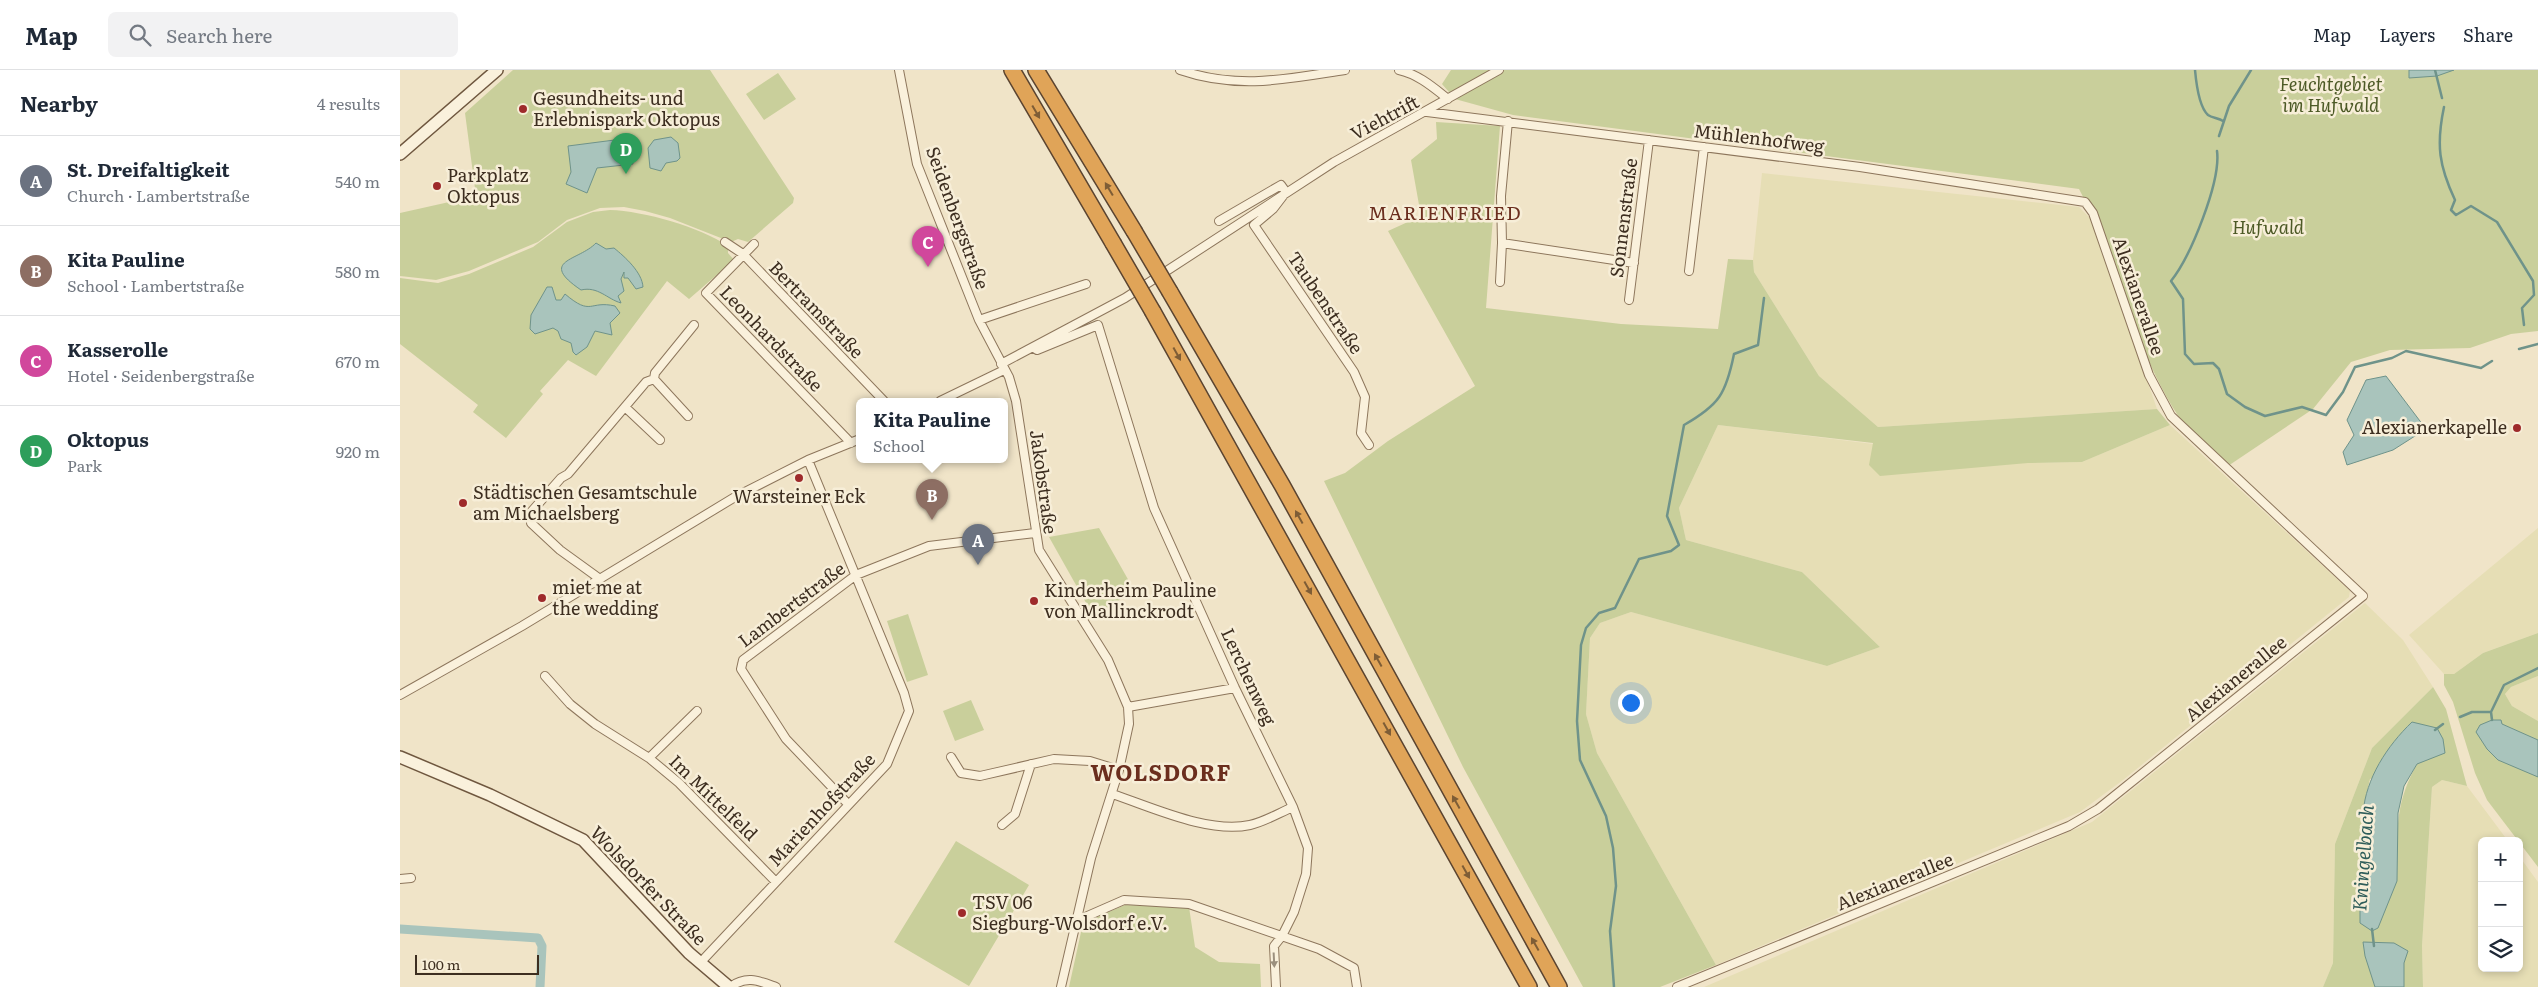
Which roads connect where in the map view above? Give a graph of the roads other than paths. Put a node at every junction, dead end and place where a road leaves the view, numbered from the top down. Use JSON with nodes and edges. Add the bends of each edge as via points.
{"nodes":[{"id":1,"x":497,"y":70,"type":"edge"},
{"id":2,"x":899,"y":70,"type":"edge"},
{"id":3,"x":1012,"y":70,"type":"edge"},
{"id":4,"x":1036,"y":70,"type":"edge"},
{"id":5,"x":1180,"y":70,"type":"edge"},
{"id":6,"x":1346,"y":70,"type":"edge"},
{"id":7,"x":1399,"y":70,"type":"edge"},
{"id":8,"x":1499,"y":70,"type":"edge"},
{"id":9,"x":1448,"y":99,"type":"junction"},
{"id":10,"x":1427,"y":112,"type":"junction"},
{"id":11,"x":1508,"y":121,"type":"junction"},
{"id":12,"x":1649,"y":140,"type":"junction"},
{"id":13,"x":1704,"y":148,"type":"junction"},
{"id":14,"x":400,"y":154,"type":"edge"},
{"id":15,"x":1286,"y":192,"type":"junction"},
{"id":16,"x":2085,"y":202,"type":"joint"},
{"id":17,"x":1219,"y":221,"type":"dead end"},
{"id":18,"x":725,"y":242,"type":"dead end"},
{"id":19,"x":1502,"y":243,"type":"junction"},
{"id":20,"x":754,"y":244,"type":"dead end"},
{"id":21,"x":743,"y":254,"type":"junction"},
{"id":22,"x":1634,"y":263,"type":"junction"},
{"id":23,"x":1688,"y":271,"type":"dead end"},
{"id":24,"x":1500,"y":282,"type":"dead end"},
{"id":25,"x":1086,"y":284,"type":"dead end"},
{"id":26,"x":1629,"y":300,"type":"dead end"},
{"id":27,"x":979,"y":320,"type":"junction"},
{"id":28,"x":694,"y":325,"type":"dead end"},
{"id":29,"x":1034,"y":348,"type":"junction"},
{"id":30,"x":1003,"y":367,"type":"junction"},
{"id":31,"x":654,"y":379,"type":"junction"},
{"id":32,"x":881,"y":398,"type":"edge"},
{"id":33,"x":946,"y":398,"type":"edge"},
{"id":34,"x":625,"y":407,"type":"junction"},
{"id":35,"x":688,"y":416,"type":"dead end"},
{"id":36,"x":660,"y":440,"type":"dead end"},
{"id":37,"x":856,"y":441,"type":"edge"},
{"id":38,"x":851,"y":443,"type":"junction"},
{"id":39,"x":1369,"y":444,"type":"dead end"},
{"id":40,"x":808,"y":460,"type":"junction"},
{"id":41,"x":1035,"y":533,"type":"junction"},
{"id":42,"x":856,"y":575,"type":"junction"},
{"id":43,"x":600,"y":579,"type":"junction"},
{"id":44,"x":544,"y":676,"type":"dead end"},
{"id":45,"x":1235,"y":688,"type":"junction"},
{"id":46,"x":400,"y":695,"type":"edge"},
{"id":47,"x":1128,"y":707,"type":"junction"},
{"id":48,"x":697,"y":711,"type":"dead end"},
{"id":49,"x":400,"y":757,"type":"edge"},
{"id":50,"x":951,"y":757,"type":"dead end"},
{"id":51,"x":649,"y":758,"type":"junction"},
{"id":52,"x":1031,"y":764,"type":"junction"},
{"id":53,"x":1119,"y":770,"type":"junction"},
{"id":54,"x":1112,"y":794,"type":"junction"},
{"id":55,"x":848,"y":804,"type":"junction"},
{"id":56,"x":1293,"y":807,"type":"junction"},
{"id":57,"x":1002,"y":825,"type":"dead end"},
{"id":58,"x":411,"y":878,"type":"dead end"},
{"id":59,"x":400,"y":879,"type":"edge"},
{"id":60,"x":776,"y":882,"type":"junction"},
{"id":61,"x":1076,"y":921,"type":"junction"},
{"id":62,"x":1282,"y":936,"type":"junction"},
{"id":63,"x":700,"y":963,"type":"junction"},
{"id":64,"x":730,"y":987,"type":"edge"},
{"id":65,"x":776,"y":987,"type":"edge"},
{"id":66,"x":1061,"y":987,"type":"edge"},
{"id":67,"x":1276,"y":987,"type":"edge"},
{"id":68,"x":1357,"y":987,"type":"edge"},
{"id":69,"x":1529,"y":987,"type":"edge"},
{"id":70,"x":1558,"y":987,"type":"edge"},
{"id":71,"x":1677,"y":987,"type":"edge"}],
"edges":[{"from":1,"to":14,"type":"street"},
{"from":2,"to":27,"type":"street","name":"Seidenbergstraße","via":[[917,164]]},
{"from":3,"to":69,"type":"highway","one_way":true,"bridge":true,"via":[[1153,312]]},
{"from":70,"to":4,"type":"highway","one_way":true,"bridge":true,"via":[[1282,485]]},
{"from":5,"to":6,"type":"street","via":[[1238,82],[1262,82]]},
{"from":7,"to":9,"type":"street","via":[[1406,71]]},
{"from":8,"to":9,"type":"street","name":"Viehtrift"},
{"from":9,"to":10,"type":"street","name":"Viehtrift"},
{"from":10,"to":11,"type":"street","name":"Mühlenhofweg"},
{"from":10,"to":15,"type":"street","name":"Viehtrift"},
{"from":11,"to":12,"type":"street","name":"Mühlenhofweg"},
{"from":11,"to":19,"type":"street","via":[[1500,196]]},
{"from":12,"to":13,"type":"street","name":"Mühlenhofweg"},
{"from":12,"to":22,"type":"street","name":"Sonnenstraße"},
{"from":13,"to":16,"type":"street","name":"Mühlenhofweg","via":[[1860,167]]},
{"from":13,"to":23,"type":"street"},
{"from":15,"to":17,"type":"street","name":"Viehtrift","via":[[1281,185]]},
{"from":15,"to":29,"type":"street","name":"Viehtrift","via":[[1125,298]]},
{"from":15,"to":39,"type":"street","name":"Taubenstraße","via":[[1273,209],[1254,225],[1354,372],[1366,397],[1361,433]]},
{"from":16,"to":71,"type":"street","name":"Alexianerallee","via":[[2093,213],[2149,375],[2170,416],[2364,596],[2098,809],[2076,822]]},
{"from":18,"to":21,"type":"street","name":"Bertramstraße"},
{"from":19,"to":22,"type":"street"},
{"from":19,"to":24,"type":"street"},
{"from":20,"to":21,"type":"street"},
{"from":21,"to":32,"type":"street","name":"Bertramstraße"},
{"from":21,"to":38,"type":"street","name":"Leonhardstraße","via":[[706,293]]},
{"from":22,"to":26,"type":"street","name":"Sonnenstraße"},
{"from":25,"to":27,"type":"street"},
{"from":27,"to":30,"type":"street","name":"Seidenbergstraße"},
{"from":28,"to":31,"type":"street","via":[[655,373]]},
{"from":29,"to":30,"type":"street"},
{"from":29,"to":45,"type":"street","name":"Lerchenweg","via":[[1038,350],[1098,325],[1154,508]]},
{"from":30,"to":33,"type":"street"},
{"from":30,"to":41,"type":"street","name":"Jakobstraße","via":[[1016,401]]},
{"from":31,"to":34,"type":"street","via":[[646,382]]},
{"from":31,"to":35,"type":"street"},
{"from":34,"to":36,"type":"street"},
{"from":34,"to":43,"type":"street","via":[[532,511],[530,523]]},
{"from":37,"to":38,"type":"street"},
{"from":38,"to":40,"type":"street"},
{"from":40,"to":42,"type":"street","name":"Marienhofstraße"},
{"from":40,"to":43,"type":"street","via":[[735,497]]},
{"from":41,"to":42,"type":"street","name":"Lambertstraße","via":[[929,546]]},
{"from":41,"to":47,"type":"street","name":"Jakobstraße","via":[[1038,550],[1108,660]]},
{"from":42,"to":55,"type":"street","name":"Marienhofstraße","via":[[909,711],[888,764]]},
{"from":42,"to":55,"type":"street","name":"Lambertstraße","via":[[768,640],[743,660],[740,667],[786,739]]},
{"from":43,"to":46,"type":"street"},
{"from":44,"to":51,"type":"street","name":"Im Mittelfeld","via":[[570,704],[595,724]]},
{"from":45,"to":47,"type":"street"},
{"from":45,"to":56,"type":"street","name":"Lerchenweg"},
{"from":47,"to":53,"type":"street","name":"Jakobstraße","via":[[1129,724]]},
{"from":48,"to":51,"type":"street","name":"Im Mittelfeld"},
{"from":49,"to":63,"type":"street","name":"Wolsdorfer Straße","via":[[490,795],[583,840]]},
{"from":50,"to":52,"type":"street","via":[[961,773],[980,776]]},
{"from":51,"to":60,"type":"street","name":"Im Mittelfeld","via":[[692,796]]},
{"from":52,"to":53,"type":"street","via":[[1054,759],[1072,760]]},
{"from":52,"to":57,"type":"street","via":[[1015,814]]},
{"from":53,"to":54,"type":"street","name":"Jakobstraße"},
{"from":54,"to":56,"type":"street","via":[[1219,827],[1250,825]]},
{"from":54,"to":61,"type":"street","name":"Jakobstraße","via":[[1091,858]]},
{"from":55,"to":60,"type":"street","name":"Marienhofstraße"},
{"from":56,"to":62,"type":"street","name":"Lerchenweg","via":[[1308,848],[1306,874],[1294,912]]},
{"from":58,"to":59,"type":"street"},
{"from":60,"to":63,"type":"street","name":"Marienhofstraße"},
{"from":61,"to":62,"type":"street","via":[[1124,900],[1189,904]]},
{"from":61,"to":66,"type":"street","name":"Jakobstraße"},
{"from":62,"to":67,"type":"street","name":"Lerchenweg","one_way":true,"via":[[1274,946]]},
{"from":62,"to":68,"type":"street","via":[[1319,949],[1354,968]]},
{"from":63,"to":64,"type":"street","name":"Wolsdorfer Straße"},
{"from":64,"to":65,"type":"street","name":"Wolsdorfer Straße","via":[[743,979],[754,979]]}]}
